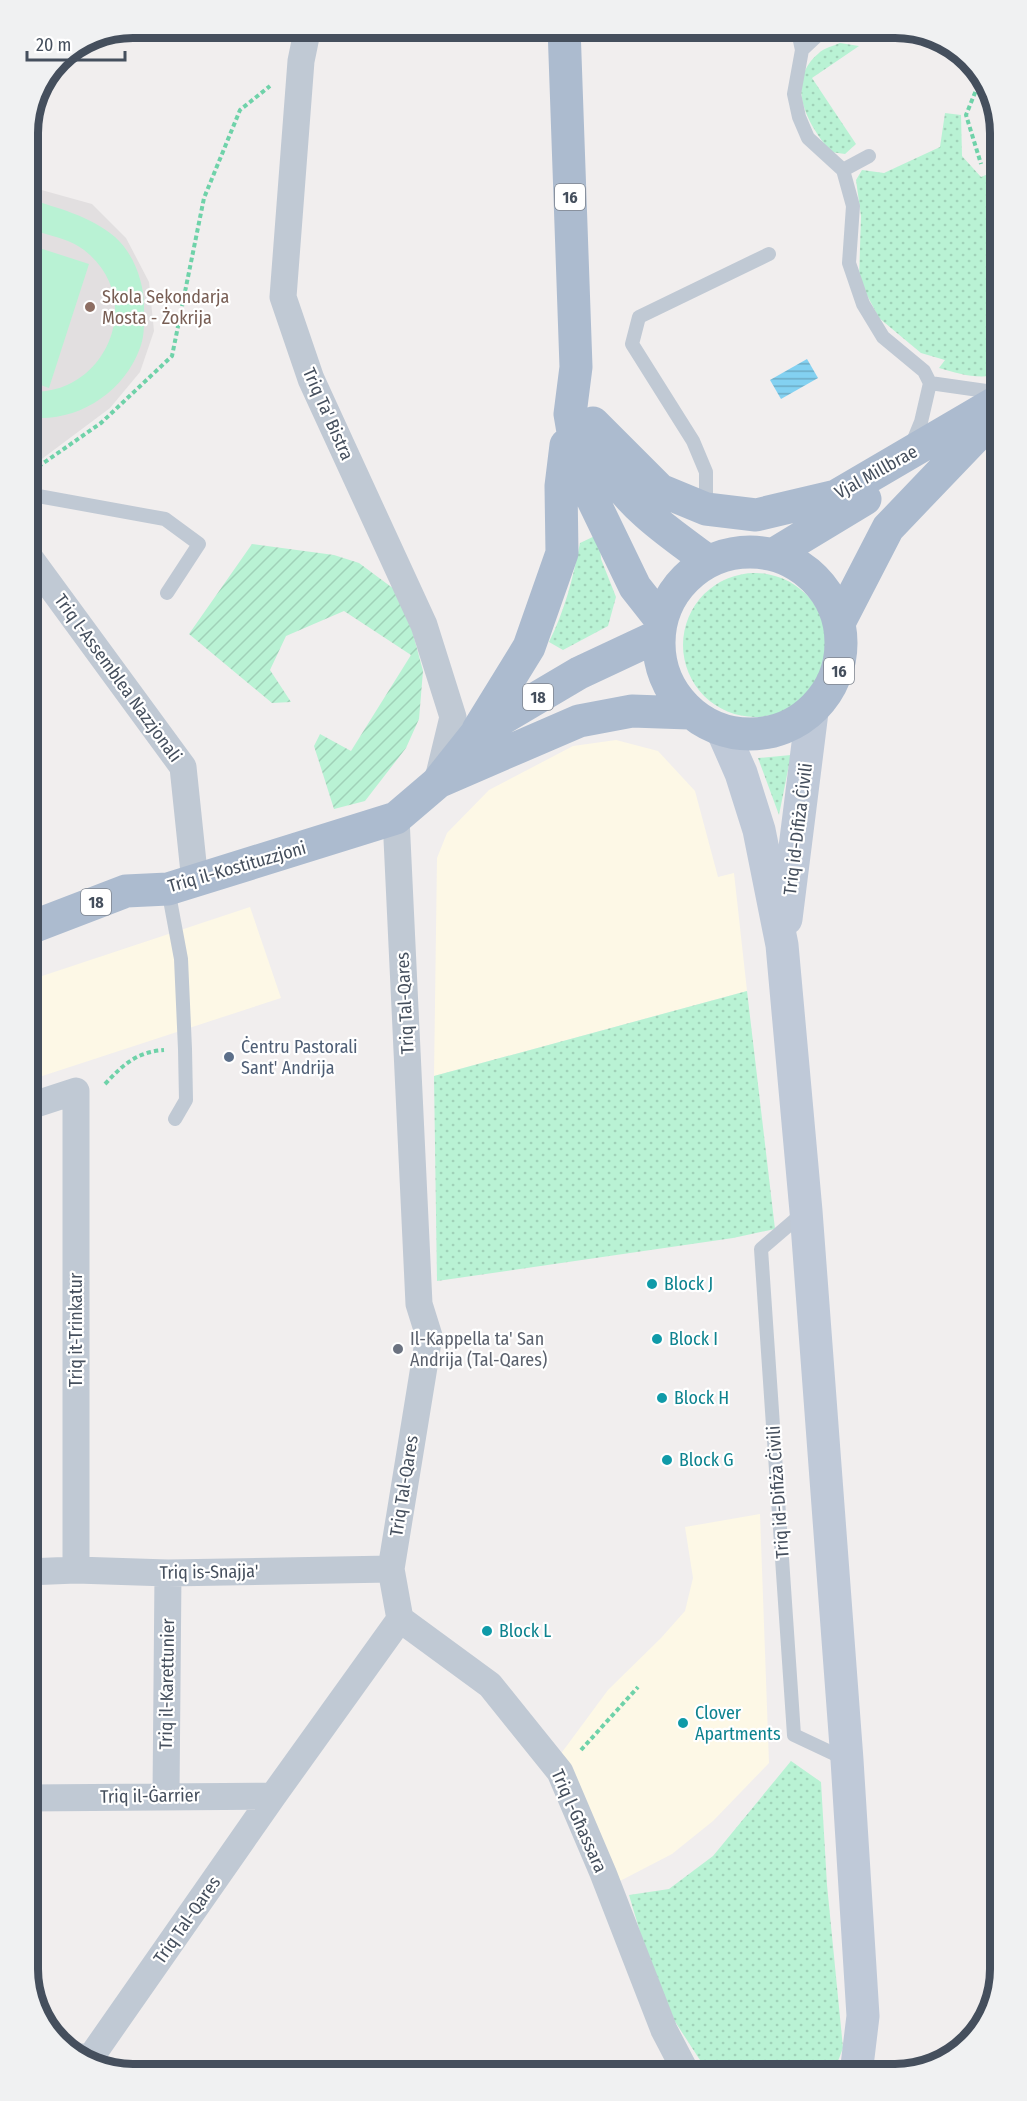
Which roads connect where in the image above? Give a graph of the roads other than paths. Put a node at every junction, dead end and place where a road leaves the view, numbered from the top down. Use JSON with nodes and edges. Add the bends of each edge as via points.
{"nodes":[{"id":1,"x":306,"y":38,"type":"edge"},
{"id":2,"x":564,"y":38,"type":"edge"},
{"id":3,"x":799,"y":38,"type":"edge"},
{"id":4,"x":815,"y":38,"type":"edge"},
{"id":5,"x":802,"y":50,"type":"junction"},
{"id":6,"x":869,"y":156,"type":"dead end"},
{"id":7,"x":843,"y":170,"type":"junction"},
{"id":8,"x":769,"y":254,"type":"dead end"},
{"id":9,"x":930,"y":383,"type":"junction"},
{"id":10,"x":990,"y":392,"type":"edge"},
{"id":11,"x":990,"y":406,"type":"edge"},
{"id":12,"x":581,"y":418,"type":"junction"},
{"id":13,"x":988,"y":428,"type":"edge"},
{"id":14,"x":904,"y":463,"type":"junction"},
{"id":15,"x":38,"y":496,"type":"edge"},
{"id":16,"x":706,"y":509,"type":"junction"},
{"id":17,"x":774,"y":554,"type":"junction"},
{"id":18,"x":708,"y":561,"type":"junction"},
{"id":19,"x":38,"y":569,"type":"edge"},
{"id":20,"x":167,"y":593,"type":"dead end"},
{"id":21,"x":840,"y":621,"type":"junction"},
{"id":22,"x":659,"y":628,"type":"junction"},
{"id":23,"x":812,"y":712,"type":"junction"},
{"id":24,"x":689,"y":713,"type":"junction"},
{"id":25,"x":723,"y":732,"type":"junction"},
{"id":26,"x":476,"y":734,"type":"junction"},
{"id":27,"x":437,"y":783,"type":"junction"},
{"id":28,"x":396,"y":818,"type":"junction"},
{"id":29,"x":182,"y":885,"type":"junction"},
{"id":30,"x":38,"y":925,"type":"edge"},
{"id":31,"x":782,"y":945,"type":"junction"},
{"id":32,"x":37,"y":1106,"type":"edge"},
{"id":33,"x":175,"y":1119,"type":"dead end"},
{"id":34,"x":806,"y":1211,"type":"junction"},
{"id":35,"x":391,"y":1569,"type":"junction"},
{"id":36,"x":76,"y":1570,"type":"junction"},
{"id":37,"x":37,"y":1572,"type":"edge"},
{"id":38,"x":168,"y":1573,"type":"junction"},
{"id":39,"x":400,"y":1618,"type":"junction"},
{"id":40,"x":847,"y":1760,"type":"junction"},
{"id":41,"x":166,"y":1795,"type":"junction"},
{"id":42,"x":273,"y":1796,"type":"junction"},
{"id":43,"x":37,"y":1797,"type":"edge"},
{"id":44,"x":863,"y":2016,"type":"junction"},
{"id":45,"x":87,"y":2051,"type":"edge"},
{"id":46,"x":682,"y":2064,"type":"edge"},
{"id":47,"x":857,"y":2064,"type":"edge"},
{"id":48,"x":878,"y":2064,"type":"edge"}],
"edges":[{"from":1,"to":27,"type":"street","name":"Triq Ta' Bistra","via":[[283,297],[311,379],[424,625],[447,697],[453,717]]},
{"from":2,"to":12,"type":"main road","number":"16"},
{"from":3,"to":5,"type":"lane"},
{"from":4,"to":5,"type":"lane"},
{"from":5,"to":7,"type":"lane","via":[[794,94],[799,117],[808,138]]},
{"from":6,"to":7,"type":"lane"},
{"from":7,"to":9,"type":"lane","via":[[853,206],[849,263],[863,304],[883,337],[924,371]]},
{"from":8,"to":16,"type":"lane","via":[[639,317],[632,344],[693,441],[706,472]]},
{"from":9,"to":10,"type":"lane"},
{"from":9,"to":14,"type":"lane","via":[[921,422]]},
{"from":11,"to":14,"type":"main road","name":"Vjal Millbrae"},
{"from":12,"to":16,"type":"main road","name":"Vjal Millbrae","via":[[660,490]]},
{"from":12,"to":18,"type":"main road","number":"16","via":[[620,486],[671,534]]},
{"from":12,"to":22,"type":"main road","number":"16","via":[[580,473]]},
{"from":12,"to":26,"type":"main road","via":[[561,486],[562,554],[529,646]]},
{"from":13,"to":17,"type":"main road","name":"Vjal Millbrae"},
{"from":13,"to":21,"type":"main road","name":"Vjal Millbrae","via":[[888,528]]},
{"from":14,"to":16,"type":"main road","name":"Vjal Millbrae","via":[[836,496],[756,515]]},
{"from":15,"to":20,"type":"lane","via":[[165,519],[199,544]]},
{"from":17,"to":18,"type":"main road","via":[[740,551]]},
{"from":17,"to":21,"type":"main road","via":[[816,578]]},
{"from":18,"to":22,"type":"main road","via":[[678,586]]},
{"from":19,"to":29,"type":"street","name":"Triq l-Assemblea Nazzjonali","via":[[183,767]]},
{"from":21,"to":23,"type":"main road","number":"16","via":[[838,671]]},
{"from":22,"to":24,"type":"main road","via":[[664,678]]},
{"from":22,"to":26,"type":"main road","name":"Triq il-Kostituzzjoni","number":"18"},
{"from":23,"to":25,"type":"main road","via":[[769,734]]},
{"from":23,"to":31,"type":"main road","name":"Triq id-Difiża Ċivili"},
{"from":24,"to":25,"type":"main road"},
{"from":24,"to":27,"type":"main road","name":"Triq il-Kostituzzjoni","number":"18","via":[[632,711],[579,722]]},
{"from":25,"to":31,"type":"main road","name":"Triq id-Difiża Ċivili","via":[[759,830]]},
{"from":26,"to":27,"type":"main road","name":"Triq il-Kostituzzjoni","number":"18"},
{"from":27,"to":28,"type":"main road","name":"Triq il-Kostituzzjoni","number":"18"},
{"from":28,"to":29,"type":"main road","name":"Triq il-Kostituzzjoni","number":"18"},
{"from":28,"to":35,"type":"street","name":"Triq Tal-Qares","via":[[419,1304],[429,1336]]},
{"from":29,"to":30,"type":"main road","name":"Triq il-Kostituzzjoni","number":"18","via":[[126,891]]},
{"from":29,"to":33,"type":"lane","via":[[186,1100]]},
{"from":31,"to":34,"type":"main road","name":"Triq id-Difiża Ċivili"},
{"from":32,"to":36,"type":"street","name":"Triq it-Trinkatur","via":[[76,1102]]},
{"from":34,"to":40,"type":"main road","name":"Triq id-Difiża Ċivili"},
{"from":34,"to":40,"type":"lane","name":"Triq id-Difiża Ċivili","via":[[761,1249],[794,1735]]},
{"from":35,"to":38,"type":"street","name":"Triq is-Snajja'"},
{"from":35,"to":39,"type":"street","name":"Triq Tal-Qares"},
{"from":36,"to":37,"type":"street","name":"Triq is-Snajja'"},
{"from":36,"to":38,"type":"street","name":"Triq is-Snajja'"},
{"from":38,"to":41,"type":"street","name":"Triq il-Karettunier"},
{"from":39,"to":42,"type":"street","name":"Triq Tal-Qares"},
{"from":39,"to":46,"type":"street","name":"Triq l-Għassara","via":[[490,1685],[560,1772],[664,2030]]},
{"from":40,"to":44,"type":"main road","name":"Triq id-Difiża Ċivili"},
{"from":41,"to":42,"type":"street","name":"Triq il-Ġarrier"},
{"from":41,"to":43,"type":"street","name":"Triq il-Ġarrier"},
{"from":42,"to":45,"type":"street","name":"Triq Tal-Qares"},
{"from":44,"to":47,"type":"main road","name":"Triq id-Difiża Ċivili"},
{"from":44,"to":48,"type":"main road","name":"Triq id-Difiża Ċivili"}]}
